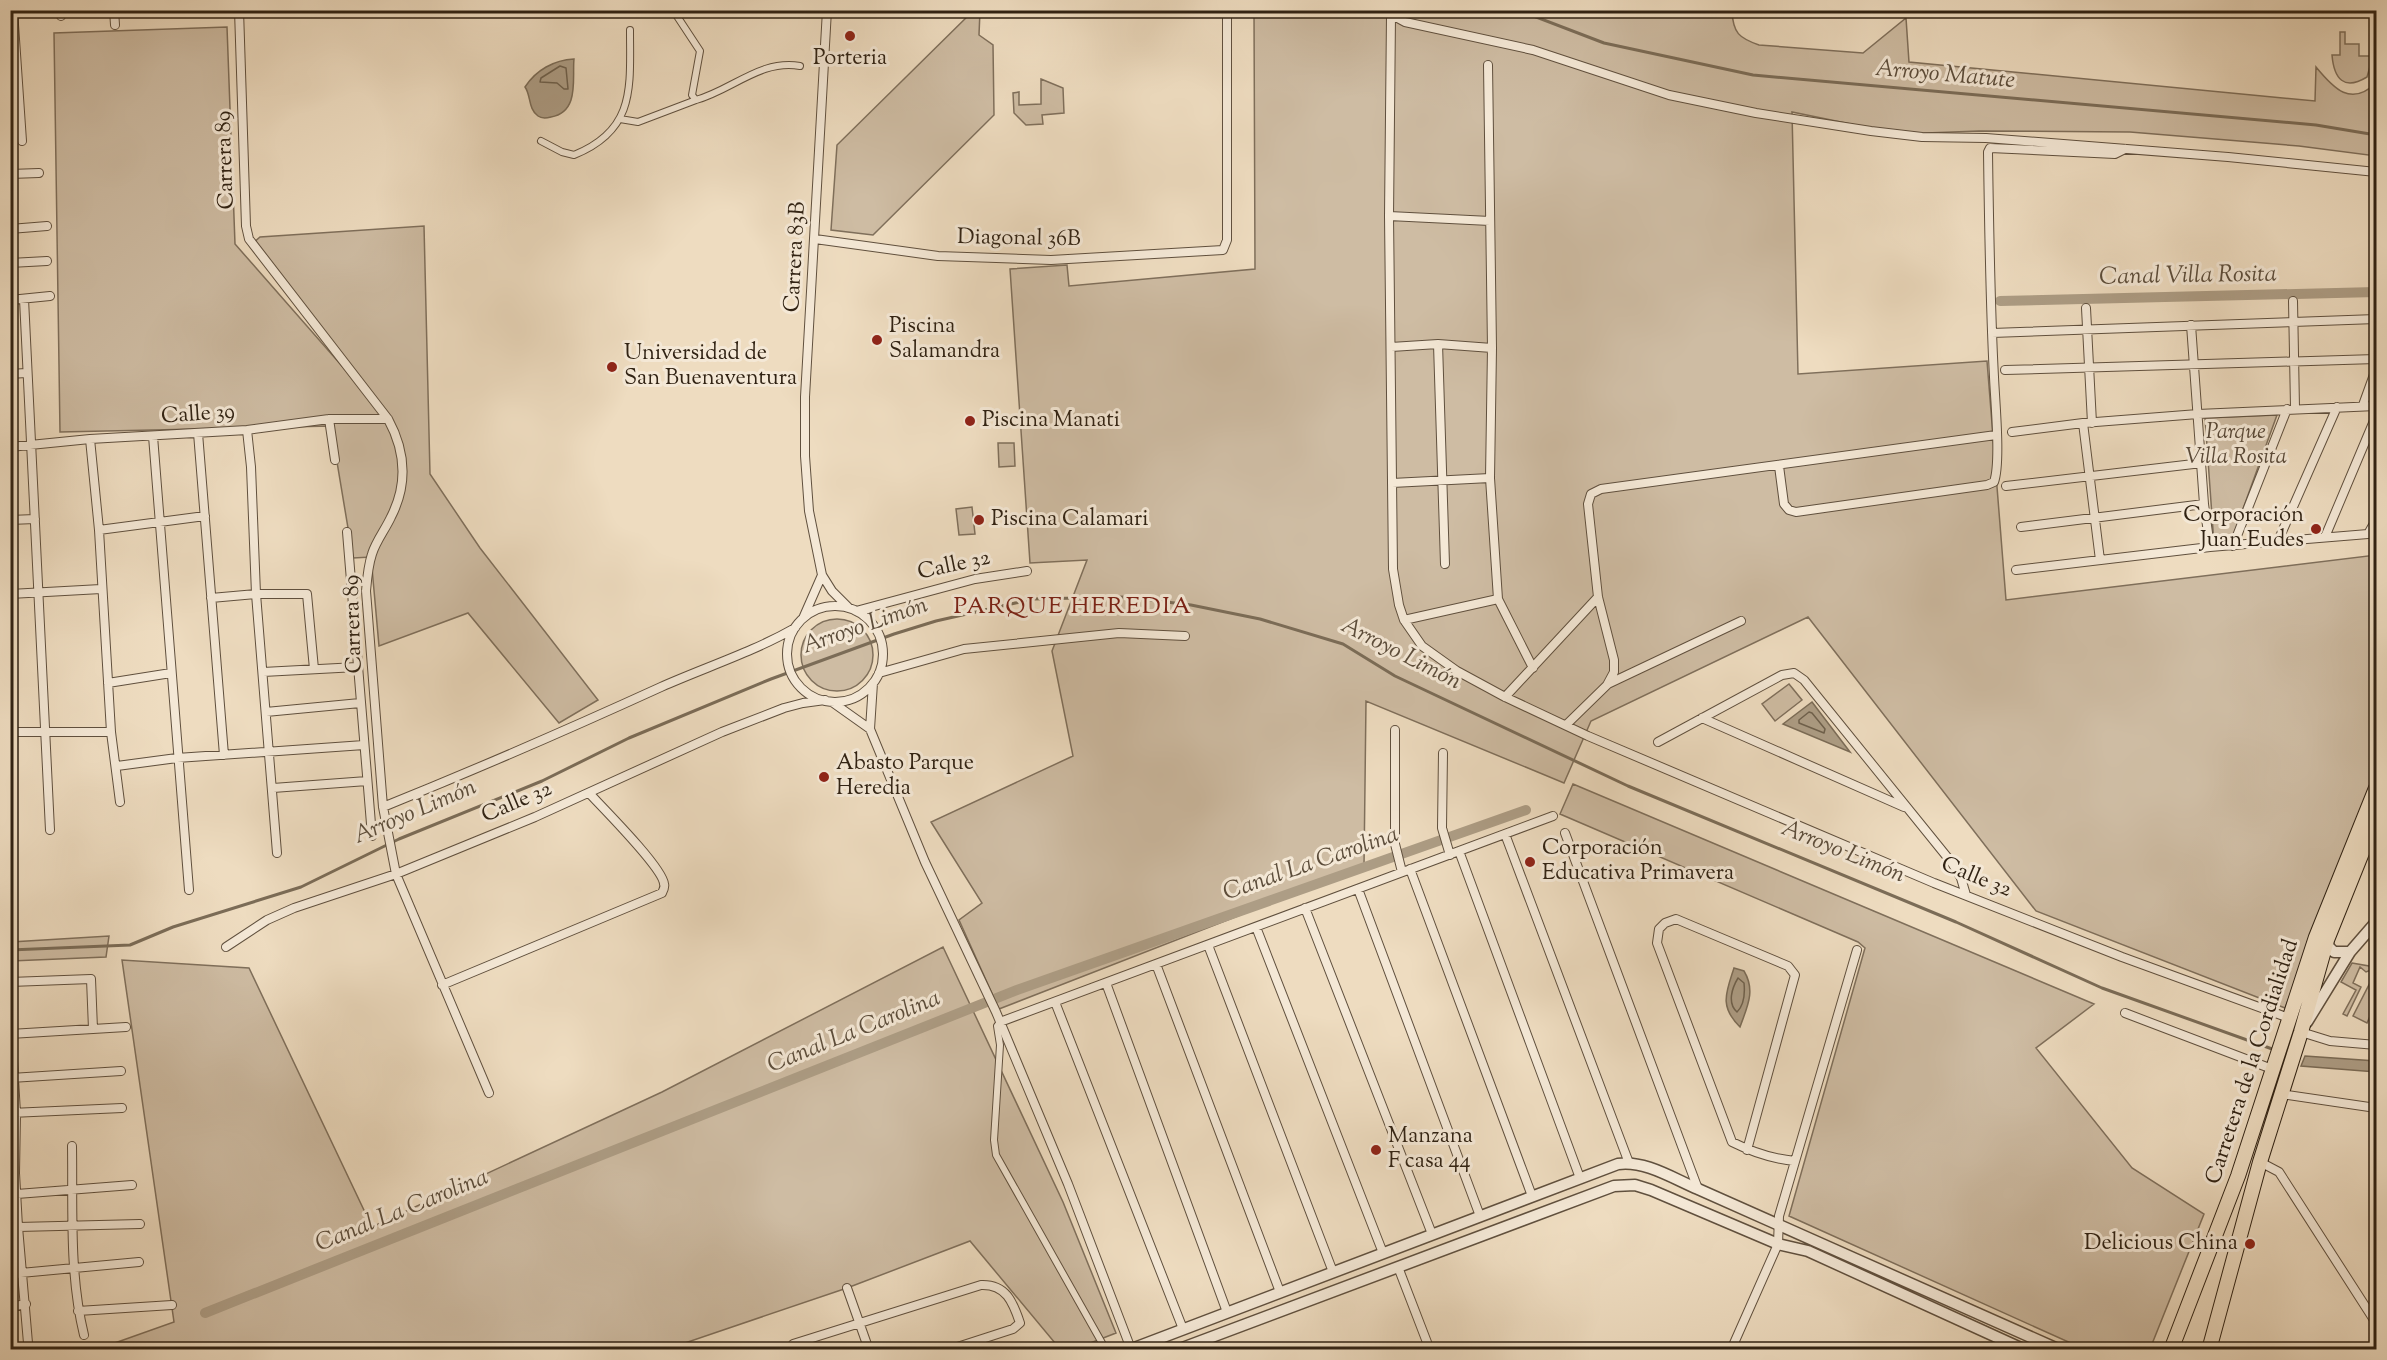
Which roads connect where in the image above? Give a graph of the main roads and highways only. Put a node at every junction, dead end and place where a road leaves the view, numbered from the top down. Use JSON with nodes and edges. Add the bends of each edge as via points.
{"nodes":[{"id":1,"x":2376,"y":788,"type":"edge"},
{"id":2,"x":2376,"y":818,"type":"edge"},
{"id":3,"x":2171,"y":1350,"type":"edge"},
{"id":4,"x":2209,"y":1350,"type":"edge"}],
"edges":[{"from":1,"to":3,"type":"highway","name":"Carretera de la Cordialidad","via":[[2316,937],[2238,1176]]},
{"from":2,"to":4,"type":"highway","name":"Carretera de la Cordialidad","via":[[2327,940]]}]}
